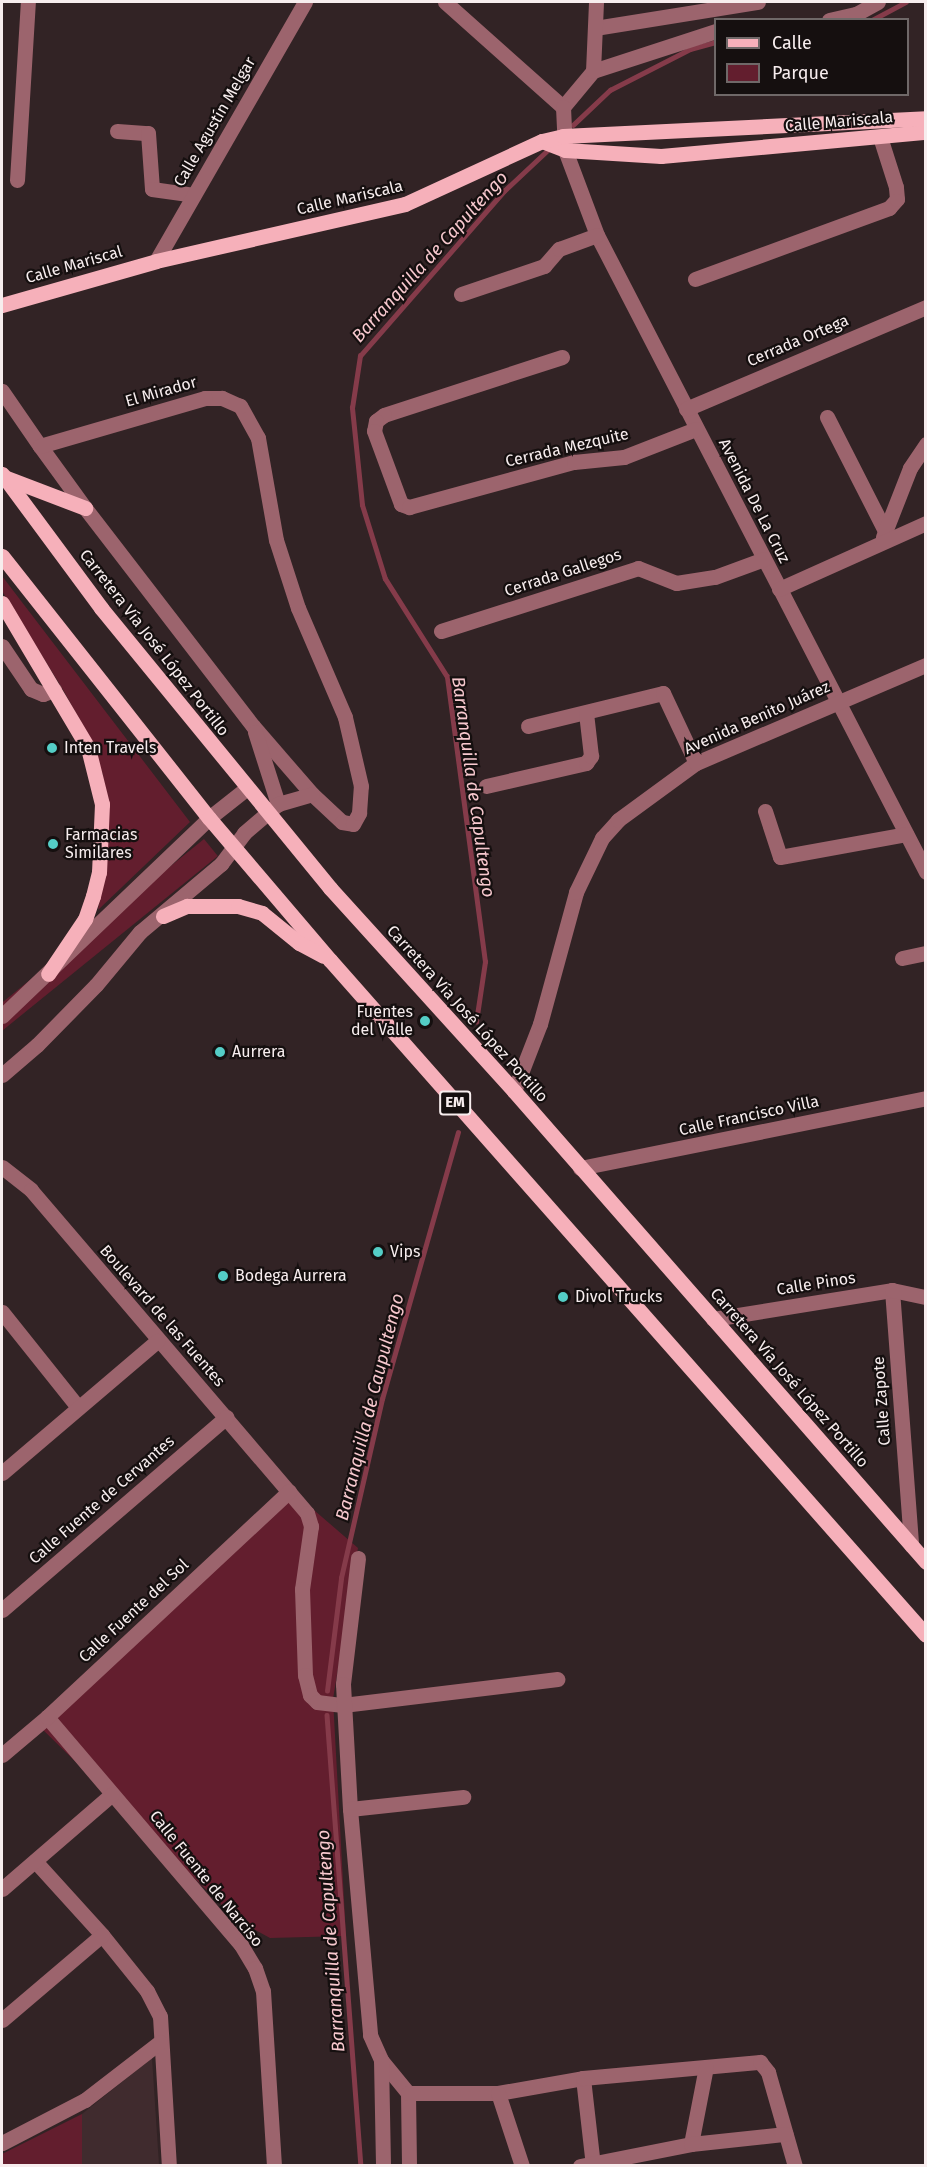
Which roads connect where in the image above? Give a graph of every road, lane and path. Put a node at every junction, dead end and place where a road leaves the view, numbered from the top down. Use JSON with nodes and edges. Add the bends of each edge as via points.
{"nodes":[{"id":1,"x":28,"y":2,"type":"edge"},
{"id":2,"x":305,"y":2,"type":"edge"},
{"id":3,"x":445,"y":2,"type":"edge"},
{"id":4,"x":596,"y":2,"type":"edge"},
{"id":5,"x":758,"y":2,"type":"edge"},
{"id":6,"x":878,"y":2,"type":"edge"},
{"id":7,"x":838,"y":18,"type":"edge"},
{"id":8,"x":595,"y":28,"type":"junction"},
{"id":9,"x":714,"y":32,"type":"edge"},
{"id":10,"x":593,"y":71,"type":"junction"},
{"id":11,"x":564,"y":107,"type":"junction"},
{"id":12,"x":926,"y":118,"type":"edge"},
{"id":13,"x":117,"y":131,"type":"dead end"},
{"id":14,"x":926,"y":132,"type":"edge"},
{"id":15,"x":880,"y":137,"type":"junction"},
{"id":16,"x":564,"y":142,"type":"junction"},
{"id":17,"x":17,"y":180,"type":"dead end"},
{"id":18,"x":194,"y":195,"type":"junction"},
{"id":19,"x":597,"y":235,"type":"junction"},
{"id":20,"x":156,"y":261,"type":"junction"},
{"id":21,"x":695,"y":279,"type":"dead end"},
{"id":22,"x":460,"y":294,"type":"dead end"},
{"id":23,"x":2,"y":305,"type":"edge"},
{"id":24,"x":926,"y":307,"type":"edge"},
{"id":25,"x":562,"y":357,"type":"dead end"},
{"id":26,"x":2,"y":391,"type":"edge"},
{"id":27,"x":686,"y":409,"type":"junction"},
{"id":28,"x":827,"y":417,"type":"dead end"},
{"id":29,"x":696,"y":429,"type":"junction"},
{"id":30,"x":926,"y":444,"type":"edge"},
{"id":31,"x":40,"y":446,"type":"junction"},
{"id":32,"x":3,"y":475,"type":"edge"},
{"id":33,"x":86,"y":508,"type":"junction"},
{"id":34,"x":926,"y":524,"type":"edge"},
{"id":35,"x":883,"y":536,"type":"junction"},
{"id":36,"x":2,"y":556,"type":"edge"},
{"id":37,"x":764,"y":559,"type":"junction"},
{"id":38,"x":779,"y":589,"type":"junction"},
{"id":39,"x":2,"y":603,"type":"edge"},
{"id":40,"x":441,"y":631,"type":"dead end"},
{"id":41,"x":2,"y":646,"type":"edge"},
{"id":42,"x":926,"y":665,"type":"edge"},
{"id":43,"x":54,"y":690,"type":"junction"},
{"id":44,"x":837,"y":702,"type":"junction"},
{"id":45,"x":586,"y":713,"type":"junction"},
{"id":46,"x":254,"y":726,"type":"junction"},
{"id":47,"x":528,"y":726,"type":"dead end"},
{"id":48,"x":696,"y":763,"type":"junction"},
{"id":49,"x":486,"y":786,"type":"dead end"},
{"id":50,"x":247,"y":789,"type":"junction"},
{"id":51,"x":312,"y":794,"type":"junction"},
{"id":52,"x":272,"y":809,"type":"junction"},
{"id":53,"x":765,"y":811,"type":"dead end"},
{"id":54,"x":210,"y":818,"type":"junction"},
{"id":55,"x":906,"y":834,"type":"junction"},
{"id":56,"x":232,"y":844,"type":"junction"},
{"id":57,"x":926,"y":872,"type":"edge"},
{"id":58,"x":163,"y":916,"type":"junction"},
{"id":59,"x":926,"y":953,"type":"edge"},
{"id":60,"x":902,"y":958,"type":"dead end"},
{"id":61,"x":330,"y":960,"type":"junction"},
{"id":62,"x":48,"y":974,"type":"junction"},
{"id":63,"x":2,"y":1016,"type":"edge"},
{"id":64,"x":2,"y":1075,"type":"edge"},
{"id":65,"x":514,"y":1091,"type":"junction"},
{"id":66,"x":926,"y":1098,"type":"edge"},
{"id":67,"x":3,"y":1164,"type":"edge"},
{"id":68,"x":580,"y":1168,"type":"junction"},
{"id":69,"x":892,"y":1290,"type":"junction"},
{"id":70,"x":926,"y":1297,"type":"edge"},
{"id":71,"x":2,"y":1312,"type":"edge"},
{"id":72,"x":712,"y":1319,"type":"junction"},
{"id":73,"x":157,"y":1341,"type":"junction"},
{"id":74,"x":77,"y":1406,"type":"junction"},
{"id":75,"x":226,"y":1417,"type":"junction"},
{"id":76,"x":2,"y":1473,"type":"edge"},
{"id":77,"x":288,"y":1491,"type":"junction"},
{"id":78,"x":911,"y":1545,"type":"junction"},
{"id":79,"x":358,"y":1558,"type":"dead end"},
{"id":80,"x":926,"y":1562,"type":"edge"},
{"id":81,"x":2,"y":1610,"type":"edge"},
{"id":82,"x":926,"y":1635,"type":"edge"},
{"id":83,"x":557,"y":1679,"type":"dead end"},
{"id":84,"x":343,"y":1705,"type":"junction"},
{"id":85,"x":47,"y":1717,"type":"junction"},
{"id":86,"x":2,"y":1755,"type":"edge"},
{"id":87,"x":112,"y":1794,"type":"junction"},
{"id":88,"x":463,"y":1797,"type":"dead end"},
{"id":89,"x":350,"y":1809,"type":"junction"},
{"id":90,"x":35,"y":1861,"type":"junction"},
{"id":91,"x":2,"y":1888,"type":"edge"},
{"id":92,"x":102,"y":1935,"type":"junction"},
{"id":93,"x":2,"y":2020,"type":"edge"},
{"id":94,"x":160,"y":2042,"type":"junction"},
{"id":95,"x":381,"y":2060,"type":"junction"},
{"id":96,"x":706,"y":2067,"type":"junction"},
{"id":97,"x":583,"y":2078,"type":"junction"},
{"id":98,"x":408,"y":2093,"type":"junction"},
{"id":99,"x":498,"y":2093,"type":"junction"},
{"id":100,"x":785,"y":2134,"type":"junction"},
{"id":101,"x":2,"y":2143,"type":"edge"},
{"id":102,"x":691,"y":2144,"type":"junction"},
{"id":103,"x":589,"y":2164,"type":"edge"},
{"id":104,"x":169,"y":2166,"type":"edge"},
{"id":105,"x":274,"y":2166,"type":"edge"},
{"id":106,"x":383,"y":2166,"type":"edge"},
{"id":107,"x":409,"y":2166,"type":"edge"},
{"id":108,"x":522,"y":2166,"type":"edge"},
{"id":109,"x":795,"y":2166,"type":"edge"}],
"edges":[{"from":1,"to":17,"type":"street"},
{"from":2,"to":18,"type":"street","name":"Calle Agustín Melgar"},
{"from":3,"to":11,"type":"street"},
{"from":4,"to":8,"type":"street"},
{"from":5,"to":8,"type":"street"},
{"from":6,"to":7,"type":"street"},
{"from":8,"to":10,"type":"street"},
{"from":9,"to":10,"type":"street"},
{"from":10,"to":11,"type":"street"},
{"from":11,"to":16,"type":"street"},
{"from":12,"to":16,"type":"main road","name":"Calle Mariscala"},
{"from":13,"to":18,"type":"street","via":[[148,134],[152,189]]},
{"from":14,"to":15,"type":"main road","name":"Calle Mariscala"},
{"from":15,"to":16,"type":"main road","name":"Calle Mariscala","via":[[661,156]]},
{"from":15,"to":21,"type":"street","via":[[896,187],[897,199],[889,208]]},
{"from":16,"to":19,"type":"street","name":"Avenida De La Cruz"},
{"from":16,"to":20,"type":"main road","name":"Calle Mariscala","via":[[542,141],[405,204]]},
{"from":18,"to":20,"type":"street","name":"Calle Agustín Melgar"},
{"from":19,"to":22,"type":"street","via":[[559,249],[544,266]]},
{"from":19,"to":27,"type":"street","name":"Avenida De La Cruz"},
{"from":20,"to":23,"type":"main road","name":"Calle Mariscal"},
{"from":24,"to":27,"type":"street","name":"Cerrada Ortega"},
{"from":25,"to":29,"type":"street","name":"Cerrada Mezquite","via":[[376,421],[374,431],[396,498],[410,507],[573,462],[624,457]]},
{"from":26,"to":31,"type":"street"},
{"from":27,"to":29,"type":"street","name":"Avenida De La Cruz"},
{"from":28,"to":35,"type":"street"},
{"from":29,"to":37,"type":"street","name":"Avenida De La Cruz"},
{"from":30,"to":35,"type":"street","via":[[910,468]]},
{"from":31,"to":33,"type":"street","name":"El Mirador"},
{"from":31,"to":51,"type":"street","name":"El Mirador","via":[[204,398],[222,398],[240,406],[258,438],[276,540],[298,608],[345,717],[361,786],[359,813],[353,824],[342,822]]},
{"from":32,"to":33,"type":"main road"},
{"from":32,"to":50,"type":"main road","name":"Carretera Vía José López Portillo","via":[[101,608]]},
{"from":33,"to":46,"type":"street","name":"El Mirador"},
{"from":34,"to":35,"type":"street"},
{"from":35,"to":38,"type":"street"},
{"from":36,"to":54,"type":"main road","number":"EM"},
{"from":37,"to":38,"type":"street","name":"Avenida De La Cruz"},
{"from":37,"to":40,"type":"street","name":"Cerrada Gallegos","via":[[715,577],[676,583],[638,568]]},
{"from":38,"to":44,"type":"street","name":"Avenida De La Cruz"},
{"from":39,"to":43,"type":"main road"},
{"from":41,"to":43,"type":"street","via":[[31,689],[43,693]]},
{"from":42,"to":44,"type":"street","name":"Avenida Benito Juárez"},
{"from":43,"to":62,"type":"main road","via":[[88,748],[102,804],[103,833],[99,872],[85,919]]},
{"from":44,"to":48,"type":"street","name":"Avenida Benito Juárez"},
{"from":44,"to":55,"type":"street","name":"Avenida De La Cruz"},
{"from":45,"to":47,"type":"street"},
{"from":45,"to":48,"type":"street","via":[[663,693]]},
{"from":45,"to":49,"type":"street","via":[[589,761]]},
{"from":46,"to":51,"type":"street","name":"El Mirador"},
{"from":46,"to":52,"type":"street"},
{"from":48,"to":65,"type":"street","name":"Avenida Benito Juárez","via":[[618,820],[602,838],[576,892],[540,1024]]},
{"from":50,"to":52,"type":"main road","name":"Carretera Vía José López Portillo"},
{"from":50,"to":54,"type":"street"},
{"from":51,"to":52,"type":"street"},
{"from":52,"to":56,"type":"street"},
{"from":52,"to":65,"type":"main road","name":"Carretera Vía José López Portillo"},
{"from":53,"to":55,"type":"street","via":[[780,857]]},
{"from":54,"to":56,"type":"main road","number":"EM"},
{"from":54,"to":62,"type":"street"},
{"from":55,"to":57,"type":"street","name":"Avenida De La Cruz"},
{"from":56,"to":58,"type":"street","via":[[221,864]]},
{"from":56,"to":61,"type":"main road","number":"EM"},
{"from":58,"to":61,"type":"main road","via":[[187,906],[212,904],[262,912],[299,943]]},
{"from":58,"to":64,"type":"street","via":[[140,932],[96,985]]},
{"from":59,"to":60,"type":"street"},
{"from":61,"to":82,"type":"main road","number":"EM"},
{"from":62,"to":63,"type":"street"},
{"from":65,"to":68,"type":"main road","name":"Carretera Vía José López Portillo"},
{"from":66,"to":68,"type":"street","name":"Calle Francisco Villa"},
{"from":67,"to":73,"type":"street","name":"Boulevard de las Fuentes","via":[[31,1190]]},
{"from":68,"to":72,"type":"main road","name":"Carretera Vía José López Portillo"},
{"from":69,"to":70,"type":"street","name":"Calle Pinos"},
{"from":69,"to":72,"type":"street","name":"Calle Pinos"},
{"from":69,"to":78,"type":"street","name":"Calle Zapote"},
{"from":71,"to":74,"type":"street"},
{"from":72,"to":78,"type":"main road","name":"Carretera Vía José López Portillo"},
{"from":73,"to":74,"type":"street"},
{"from":73,"to":75,"type":"street","name":"Boulevard de las Fuentes"},
{"from":74,"to":76,"type":"street"},
{"from":75,"to":77,"type":"street","name":"Boulevard de las Fuentes"},
{"from":75,"to":81,"type":"street","name":"Calle Fuente de Cervantes"},
{"from":77,"to":84,"type":"street","name":"Boulevard de las Fuentes","via":[[310,1518],[302,1589],[305,1675],[310,1695],[317,1702]]},
{"from":77,"to":85,"type":"street","name":"Calle Fuente del Sol"},
{"from":78,"to":80,"type":"main road","name":"Carretera Vía José López Portillo"},
{"from":79,"to":84,"type":"street"},
{"from":83,"to":84,"type":"street","name":"Boulevard de las Fuentes"},
{"from":84,"to":89,"type":"street"},
{"from":85,"to":86,"type":"street","name":"Calle Fuente del Sol"},
{"from":85,"to":87,"type":"street","name":"Calle Fuente de Narciso"},
{"from":87,"to":90,"type":"street"},
{"from":87,"to":105,"type":"street","name":"Calle Fuente de Narciso","via":[[241,1945],[255,1968],[263,1991]]},
{"from":88,"to":89,"type":"street"},
{"from":89,"to":95,"type":"street","via":[[370,2035]]},
{"from":90,"to":91,"type":"street"},
{"from":90,"to":92,"type":"street"},
{"from":92,"to":93,"type":"street"},
{"from":92,"to":94,"type":"street","via":[[147,1991],[160,2016]]},
{"from":94,"to":101,"type":"street","via":[[85,2100]]},
{"from":94,"to":104,"type":"street"},
{"from":95,"to":98,"type":"street"},
{"from":95,"to":106,"type":"street"},
{"from":96,"to":97,"type":"street"},
{"from":96,"to":100,"type":"street","via":[[760,2062],[768,2072]]},
{"from":96,"to":102,"type":"street"},
{"from":97,"to":99,"type":"street"},
{"from":97,"to":103,"type":"street"},
{"from":98,"to":99,"type":"street"},
{"from":98,"to":107,"type":"street"},
{"from":99,"to":108,"type":"street"},
{"from":100,"to":102,"type":"street"},
{"from":100,"to":109,"type":"street"},
{"from":102,"to":103,"type":"street"}]}
